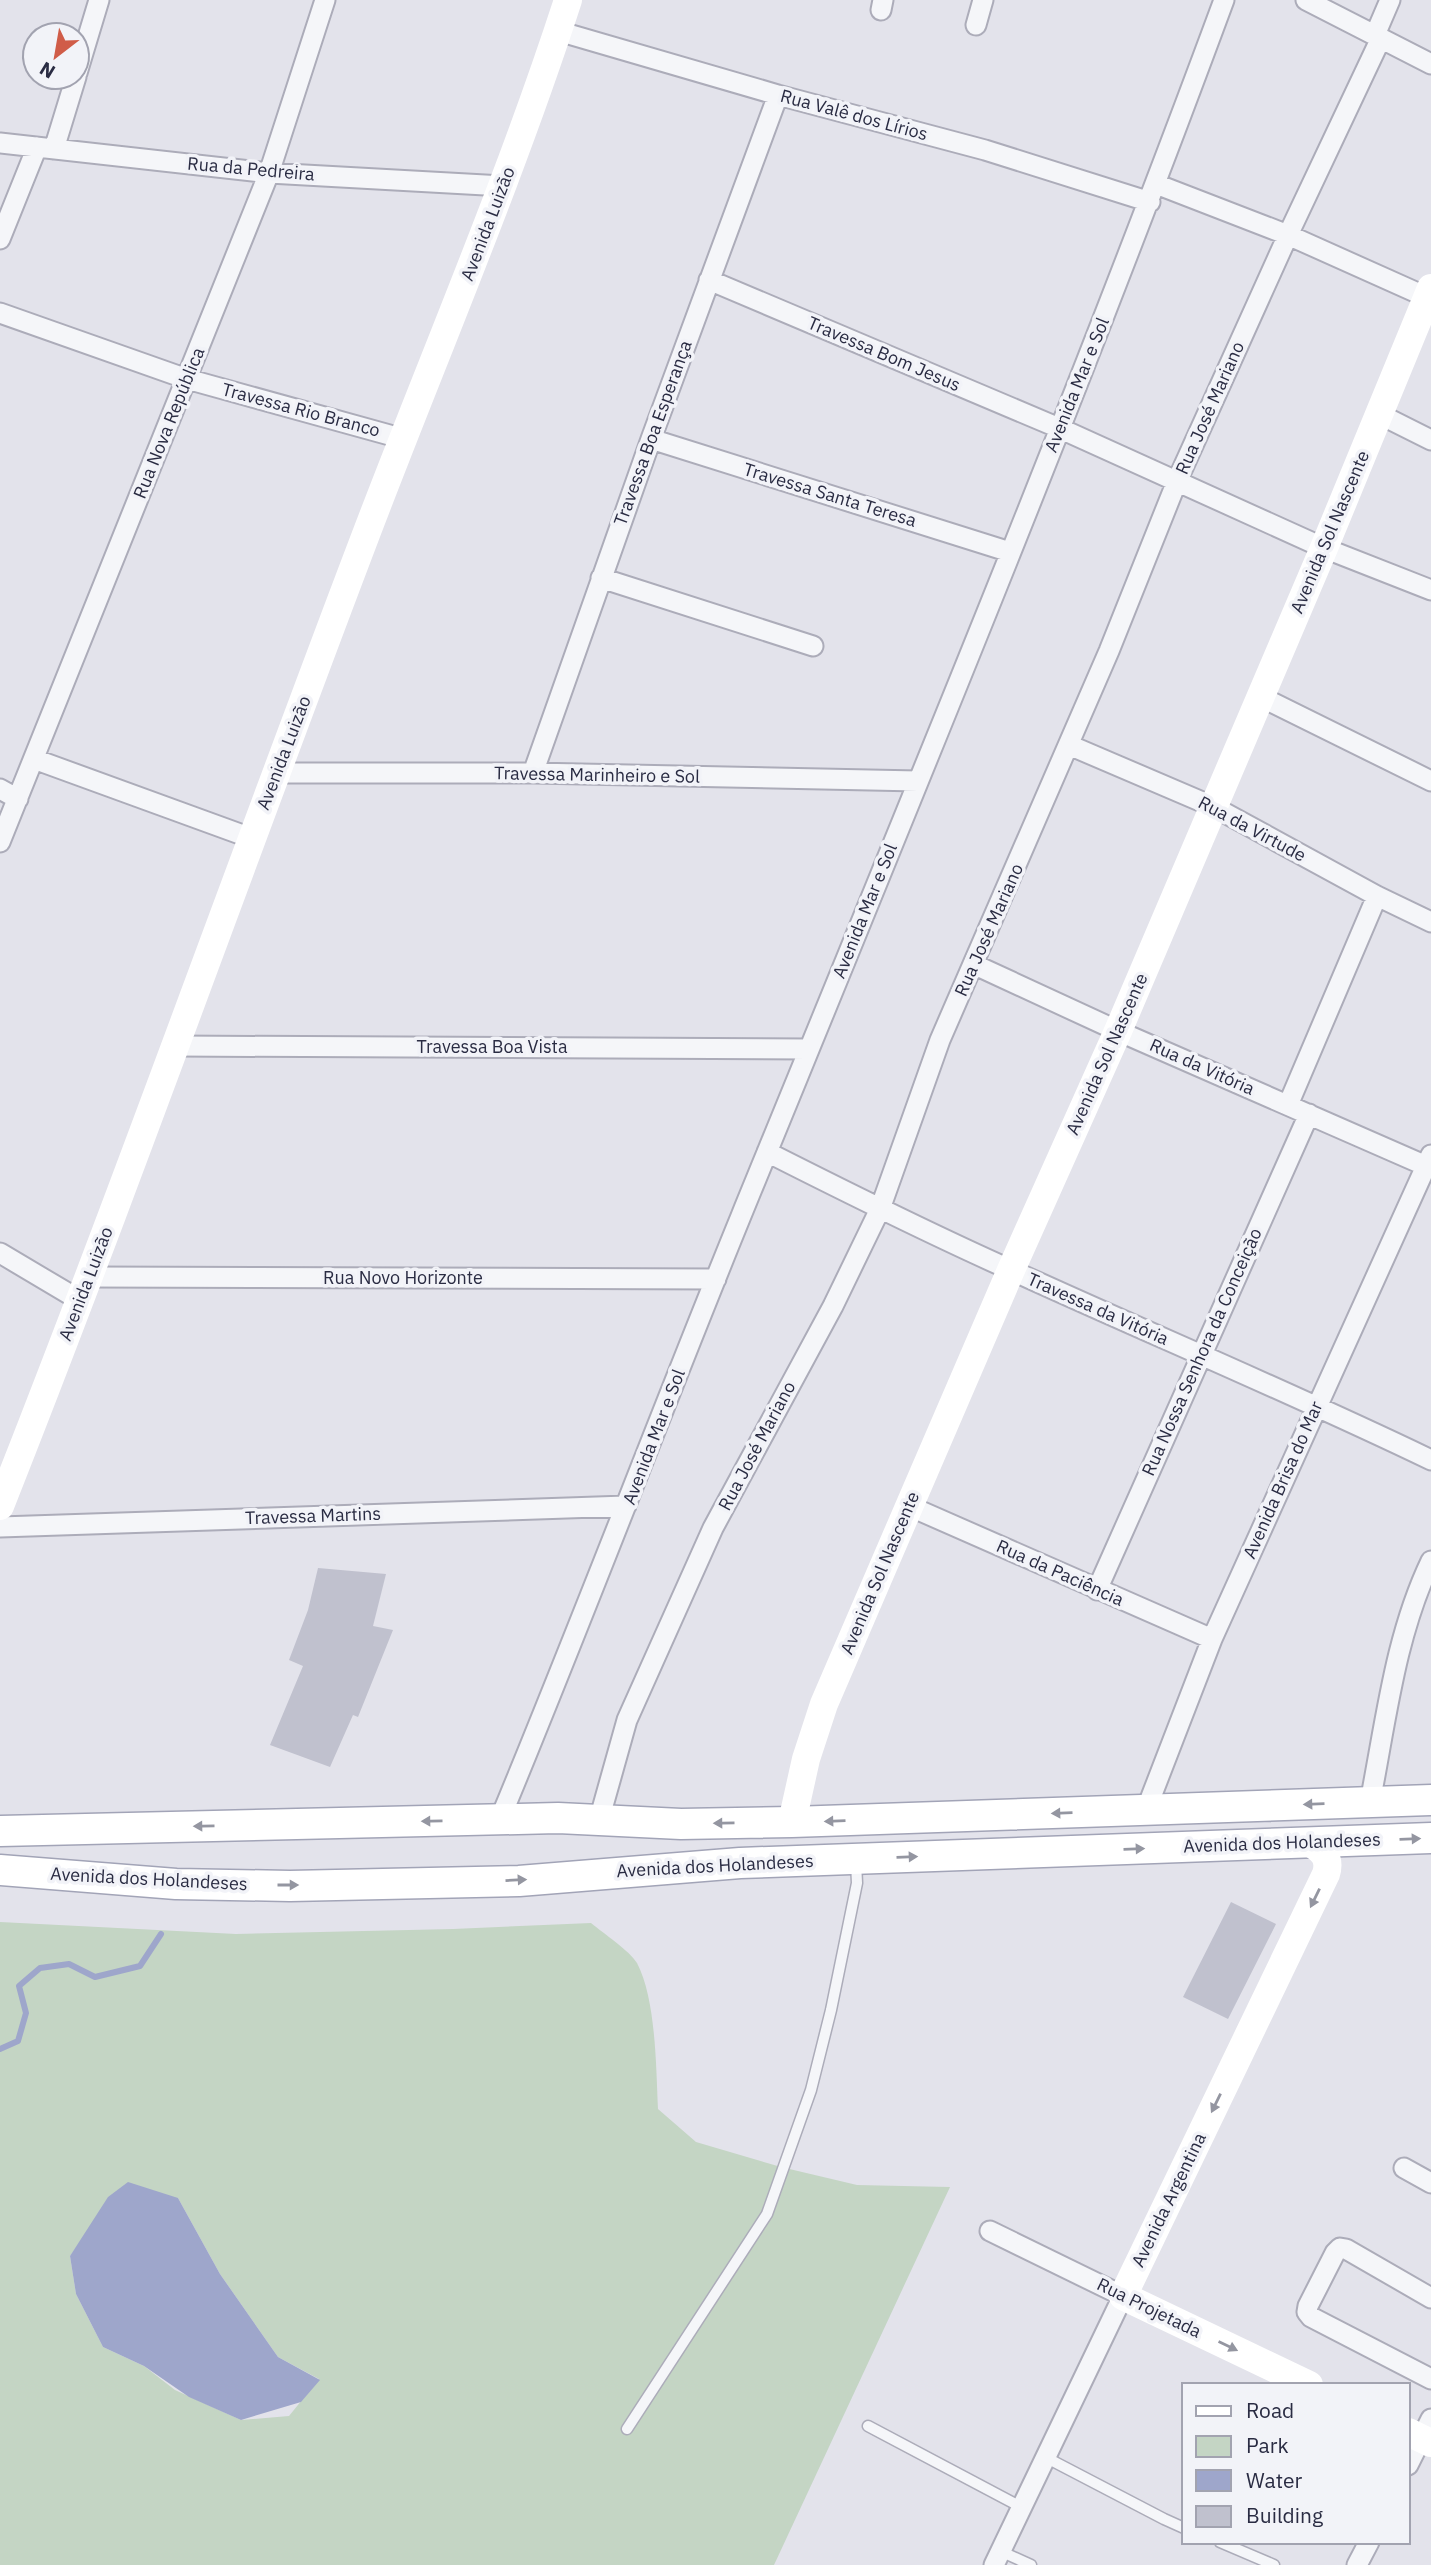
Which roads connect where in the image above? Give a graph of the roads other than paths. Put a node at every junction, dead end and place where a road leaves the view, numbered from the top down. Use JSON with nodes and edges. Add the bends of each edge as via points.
{"nodes":[{"id":1,"x":99,"y":0,"type":"edge"},
{"id":2,"x":325,"y":0,"type":"edge"},
{"id":3,"x":568,"y":0,"type":"edge"},
{"id":4,"x":983,"y":0,"type":"edge"},
{"id":5,"x":1224,"y":0,"type":"edge"},
{"id":6,"x":1306,"y":0,"type":"edge"},
{"id":7,"x":1390,"y":0,"type":"edge"},
{"id":8,"x":976,"y":25,"type":"dead end"},
{"id":9,"x":91,"y":26,"type":"edge"},
{"id":10,"x":558,"y":31,"type":"junction"},
{"id":11,"x":1378,"y":36,"type":"junction"},
{"id":12,"x":1431,"y":64,"type":"edge"},
{"id":13,"x":69,"y":91,"type":"edge"},
{"id":14,"x":778,"y":95,"type":"junction"},
{"id":15,"x":0,"y":143,"type":"edge"},
{"id":16,"x":46,"y":148,"type":"junction"},
{"id":17,"x":269,"y":173,"type":"junction"},
{"id":18,"x":503,"y":186,"type":"junction"},
{"id":19,"x":1153,"y":193,"type":"junction"},
{"id":20,"x":1288,"y":234,"type":"junction"},
{"id":21,"x":0,"y":239,"type":"edge"},
{"id":22,"x":709,"y":280,"type":"junction"},
{"id":23,"x":1430,"y":295,"type":"edge"},
{"id":24,"x":0,"y":313,"type":"edge"},
{"id":25,"x":187,"y":379,"type":"junction"},
{"id":26,"x":1379,"y":414,"type":"junction"},
{"id":27,"x":1059,"y":428,"type":"junction"},
{"id":28,"x":404,"y":439,"type":"junction"},
{"id":29,"x":650,"y":439,"type":"junction"},
{"id":30,"x":1431,"y":439,"type":"edge"},
{"id":31,"x":1177,"y":481,"type":"junction"},
{"id":32,"x":1324,"y":548,"type":"junction"},
{"id":33,"x":1010,"y":552,"type":"junction"},
{"id":34,"x":601,"y":579,"type":"junction"},
{"id":35,"x":1431,"y":590,"type":"edge"},
{"id":36,"x":813,"y":646,"type":"dead end"},
{"id":37,"x":1261,"y":697,"type":"junction"},
{"id":38,"x":1069,"y":745,"type":"junction"},
{"id":39,"x":34,"y":759,"type":"junction"},
{"id":40,"x":277,"y":773,"type":"junction"},
{"id":41,"x":533,"y":773,"type":"junction"},
{"id":42,"x":918,"y":781,"type":"junction"},
{"id":43,"x":1431,"y":781,"type":"edge"},
{"id":44,"x":0,"y":789,"type":"edge"},
{"id":45,"x":18,"y":799,"type":"junction"},
{"id":46,"x":1214,"y":807,"type":"junction"},
{"id":47,"x":251,"y":838,"type":"junction"},
{"id":48,"x":0,"y":842,"type":"edge"},
{"id":49,"x":1377,"y":896,"type":"junction"},
{"id":50,"x":1431,"y":922,"type":"edge"},
{"id":51,"x":973,"y":964,"type":"junction"},
{"id":52,"x":1118,"y":1031,"type":"junction"},
{"id":53,"x":175,"y":1046,"type":"junction"},
{"id":54,"x":809,"y":1049,"type":"junction"},
{"id":55,"x":1288,"y":1105,"type":"junction"},
{"id":56,"x":1309,"y":1114,"type":"junction"},
{"id":57,"x":767,"y":1152,"type":"junction"},
{"id":58,"x":1429,"y":1163,"type":"edge"},
{"id":59,"x":880,"y":1209,"type":"junction"},
{"id":60,"x":0,"y":1253,"type":"edge"},
{"id":61,"x":1011,"y":1270,"type":"junction"},
{"id":62,"x":716,"y":1279,"type":"junction"},
{"id":63,"x":85,"y":1289,"type":"junction"},
{"id":64,"x":1200,"y":1354,"type":"junction"},
{"id":65,"x":1316,"y":1404,"type":"junction"},
{"id":66,"x":1431,"y":1460,"type":"edge"},
{"id":67,"x":6,"y":1476,"type":"edge"},
{"id":68,"x":0,"y":1506,"type":"edge"},
{"id":69,"x":626,"y":1506,"type":"junction"},
{"id":70,"x":909,"y":1506,"type":"junction"},
{"id":71,"x":0,"y":1527,"type":"edge"},
{"id":72,"x":1431,"y":1561,"type":"edge"},
{"id":73,"x":1097,"y":1590,"type":"junction"},
{"id":74,"x":1212,"y":1639,"type":"junction"},
{"id":75,"x":1431,"y":1800,"type":"edge"},
{"id":76,"x":1370,"y":1802,"type":"junction"},
{"id":77,"x":1146,"y":1810,"type":"junction"},
{"id":78,"x":500,"y":1819,"type":"junction"},
{"id":79,"x":599,"y":1820,"type":"junction"},
{"id":80,"x":792,"y":1822,"type":"junction"},
{"id":81,"x":0,"y":1831,"type":"edge"},
{"id":82,"x":1431,"y":1838,"type":"edge"},
{"id":83,"x":1308,"y":1842,"type":"junction"},
{"id":84,"x":856,"y":1859,"type":"junction"},
{"id":85,"x":0,"y":1870,"type":"edge"},
{"id":86,"x":1404,"y":2168,"type":"dead end"},
{"id":87,"x":1431,"y":2183,"type":"edge"},
{"id":88,"x":990,"y":2231,"type":"dead end"},
{"id":89,"x":1123,"y":2296,"type":"junction"},
{"id":90,"x":1431,"y":2298,"type":"edge"},
{"id":91,"x":1431,"y":2379,"type":"edge"},
{"id":92,"x":1305,"y":2383,"type":"edge"},
{"id":93,"x":868,"y":2426,"type":"dead end"},
{"id":94,"x":627,"y":2429,"type":"dead end"},
{"id":95,"x":1423,"y":2433,"type":"edge"},
{"id":96,"x":1045,"y":2457,"type":"junction"},
{"id":97,"x":1410,"y":2461,"type":"edge"},
{"id":98,"x":1021,"y":2507,"type":"junction"},
{"id":99,"x":1182,"y":2527,"type":"edge"},
{"id":100,"x":1225,"y":2544,"type":"edge"},
{"id":101,"x":1368,"y":2544,"type":"edge"},
{"id":102,"x":997,"y":2558,"type":"edge"},
{"id":103,"x":1031,"y":2565,"type":"edge"},
{"id":104,"x":1274,"y":2565,"type":"edge"},
{"id":105,"x":1357,"y":2565,"type":"edge"}],
"edges":[{"from":1,"to":9,"type":"street"},
{"from":2,"to":17,"type":"street","name":"Rua Nova República"},
{"from":3,"to":10,"type":"street","name":"Avenida Luizão"},
{"from":4,"to":8,"type":"street"},
{"from":5,"to":19,"type":"street","name":"Avenida Mar e Sol"},
{"from":6,"to":11,"type":"street"},
{"from":7,"to":11,"type":"street","name":"Rua José Mariano"},
{"from":10,"to":14,"type":"street","name":"Rua Valê dos Lírios"},
{"from":10,"to":18,"type":"street","name":"Avenida Luizão"},
{"from":11,"to":12,"type":"street"},
{"from":11,"to":20,"type":"street","name":"Rua José Mariano"},
{"from":13,"to":16,"type":"street"},
{"from":14,"to":19,"type":"street","name":"Rua Valê dos Lírios"},
{"from":14,"to":22,"type":"street","name":"Travessa Boa Esperança"},
{"from":15,"to":16,"type":"street","name":"Rua da Pedreira"},
{"from":16,"to":17,"type":"street","name":"Rua da Pedreira"},
{"from":16,"to":21,"type":"street"},
{"from":17,"to":18,"type":"street","name":"Rua da Pedreira"},
{"from":17,"to":25,"type":"street","name":"Rua Nova República"},
{"from":18,"to":28,"type":"street","name":"Avenida Luizão"},
{"from":19,"to":20,"type":"street","name":"Rua Valê dos Lírios"},
{"from":19,"to":27,"type":"street","name":"Avenida Mar e Sol"},
{"from":20,"to":23,"type":"street","name":"Rua Valê dos Lírios"},
{"from":20,"to":31,"type":"street","name":"Rua José Mariano"},
{"from":22,"to":27,"type":"street","name":"Travessa Bom Jesus"},
{"from":22,"to":29,"type":"street","name":"Travessa Boa Esperança"},
{"from":23,"to":26,"type":"street","name":"Avenida Sol Nascente"},
{"from":24,"to":25,"type":"street","name":"Travessa Rio Branco"},
{"from":25,"to":28,"type":"street","name":"Travessa Rio Branco"},
{"from":25,"to":39,"type":"street","name":"Rua Nova República"},
{"from":26,"to":30,"type":"street"},
{"from":26,"to":32,"type":"street","name":"Avenida Sol Nascente"},
{"from":27,"to":31,"type":"street","name":"Travessa Bom Jesus"},
{"from":27,"to":33,"type":"street","name":"Avenida Mar e Sol"},
{"from":28,"to":40,"type":"street","name":"Avenida Luizão"},
{"from":29,"to":33,"type":"street","name":"Travessa Santa Teresa"},
{"from":29,"to":34,"type":"street","name":"Travessa Boa Esperança"},
{"from":31,"to":32,"type":"street","name":"Travessa Bom Jesus"},
{"from":31,"to":38,"type":"street","name":"Rua José Mariano"},
{"from":32,"to":35,"type":"street","name":"Travessa Bom Jesus"},
{"from":32,"to":37,"type":"street","name":"Avenida Sol Nascente"},
{"from":33,"to":42,"type":"street","name":"Avenida Mar e Sol"},
{"from":34,"to":36,"type":"street"},
{"from":34,"to":41,"type":"street","name":"Travessa Boa Esperança"},
{"from":37,"to":43,"type":"street"},
{"from":37,"to":46,"type":"street","name":"Avenida Sol Nascente"},
{"from":38,"to":46,"type":"street","name":"Rua da Virtude"},
{"from":38,"to":51,"type":"street","name":"Rua José Mariano"},
{"from":39,"to":45,"type":"street","name":"Rua Nova República"},
{"from":39,"to":47,"type":"street"},
{"from":40,"to":41,"type":"street","name":"Travessa Marinheiro e Sol"},
{"from":40,"to":47,"type":"street","name":"Avenida Luizão"},
{"from":41,"to":42,"type":"street","name":"Travessa Marinheiro e Sol"},
{"from":42,"to":54,"type":"street","name":"Avenida Mar e Sol"},
{"from":44,"to":45,"type":"street"},
{"from":45,"to":48,"type":"street","name":"Rua Nova República"},
{"from":46,"to":49,"type":"street","name":"Rua da Virtude"},
{"from":46,"to":52,"type":"street","name":"Avenida Sol Nascente"},
{"from":47,"to":53,"type":"street","name":"Avenida Luizão"},
{"from":49,"to":50,"type":"street","name":"Rua da Virtude"},
{"from":49,"to":55,"type":"street"},
{"from":51,"to":52,"type":"street","name":"Rua da Vitória"},
{"from":51,"to":59,"type":"street","name":"Rua José Mariano","via":[[936,1051]]},
{"from":52,"to":55,"type":"street","name":"Rua da Vitória"},
{"from":52,"to":61,"type":"street","name":"Avenida Sol Nascente"},
{"from":53,"to":54,"type":"street","name":"Travessa Boa Vista"},
{"from":53,"to":63,"type":"street","name":"Avenida Luizão"},
{"from":54,"to":57,"type":"street","name":"Avenida Mar e Sol"},
{"from":55,"to":56,"type":"street","name":"Rua da Vitória"},
{"from":56,"to":58,"type":"street","name":"Rua da Vitória"},
{"from":56,"to":64,"type":"street","name":"Rua Nossa Senhora da Conceição"},
{"from":57,"to":59,"type":"street","name":"Travessa da Vitória"},
{"from":57,"to":62,"type":"street","name":"Avenida Mar e Sol"},
{"from":58,"to":65,"type":"street","name":"Avenida Brisa do Mar"},
{"from":59,"to":61,"type":"street","name":"Travessa da Vitória"},
{"from":59,"to":79,"type":"street","name":"Rua José Mariano","via":[[713,1528],[627,1720]]},
{"from":60,"to":63,"type":"street"},
{"from":61,"to":64,"type":"street","name":"Travessa da Vitória"},
{"from":61,"to":70,"type":"street","name":"Avenida Sol Nascente"},
{"from":62,"to":63,"type":"street","name":"Rua Novo Horizonte"},
{"from":62,"to":69,"type":"street","name":"Avenida Mar e Sol"},
{"from":63,"to":67,"type":"street","name":"Avenida Luizão"},
{"from":64,"to":65,"type":"street","name":"Travessa da Vitória"},
{"from":64,"to":73,"type":"street","name":"Rua Nossa Senhora da Conceição"},
{"from":65,"to":66,"type":"street","name":"Travessa da Vitória"},
{"from":65,"to":74,"type":"street","name":"Avenida Brisa do Mar"},
{"from":67,"to":68,"type":"street","name":"Avenida Luizão"},
{"from":69,"to":71,"type":"street","name":"Travessa Martins"},
{"from":69,"to":78,"type":"street","name":"Avenida Mar e Sol"},
{"from":70,"to":73,"type":"street","name":"Rua da Paciência"},
{"from":70,"to":80,"type":"street","name":"Avenida Sol Nascente","via":[[824,1704]]},
{"from":72,"to":76,"type":"street","via":[[1400,1644]]},
{"from":73,"to":74,"type":"street","name":"Rua da Paciência"},
{"from":74,"to":77,"type":"street","name":"Avenida Brisa do Mar"},
{"from":75,"to":76,"type":"main road"},
{"from":76,"to":77,"type":"main road","one_way":true},
{"from":77,"to":80,"type":"main road","one_way":true},
{"from":78,"to":79,"type":"main road"},
{"from":78,"to":81,"type":"main road","one_way":true},
{"from":80,"to":79,"type":"main road","one_way":true},
{"from":83,"to":82,"type":"main road","name":"Avenida dos Holandeses","one_way":true},
{"from":84,"to":83,"type":"main road","name":"Avenida dos Holandeses","one_way":true},
{"from":83,"to":89,"type":"street","name":"Avenida Argentina","one_way":true,"via":[[1327,1859],[1326,1874]]},
{"from":85,"to":84,"type":"main road","name":"Avenida dos Holandeses","one_way":true,"via":[[133,1882],[290,1886],[519,1881],[690,1866]]},
{"from":84,"to":94,"type":"lane","via":[[858,1883],[821,2050],[768,2214]]},
{"from":86,"to":87,"type":"street"},
{"from":88,"to":89,"type":"street","name":"Rua Projetada"},
{"from":89,"to":92,"type":"street","name":"Rua Projetada","one_way":true},
{"from":89,"to":96,"type":"street","name":"Avenida Argentina"},
{"from":90,"to":91,"type":"street","via":[[1340,2248],[1307,2312]]},
{"from":93,"to":98,"type":"lane"},
{"from":95,"to":97,"type":"street"},
{"from":96,"to":98,"type":"street","name":"Avenida Argentina"},
{"from":96,"to":99,"type":"lane"},
{"from":98,"to":102,"type":"street","name":"Avenida Argentina"},
{"from":100,"to":104,"type":"lane"},
{"from":101,"to":105,"type":"street"},
{"from":102,"to":103,"type":"lane"}]}
